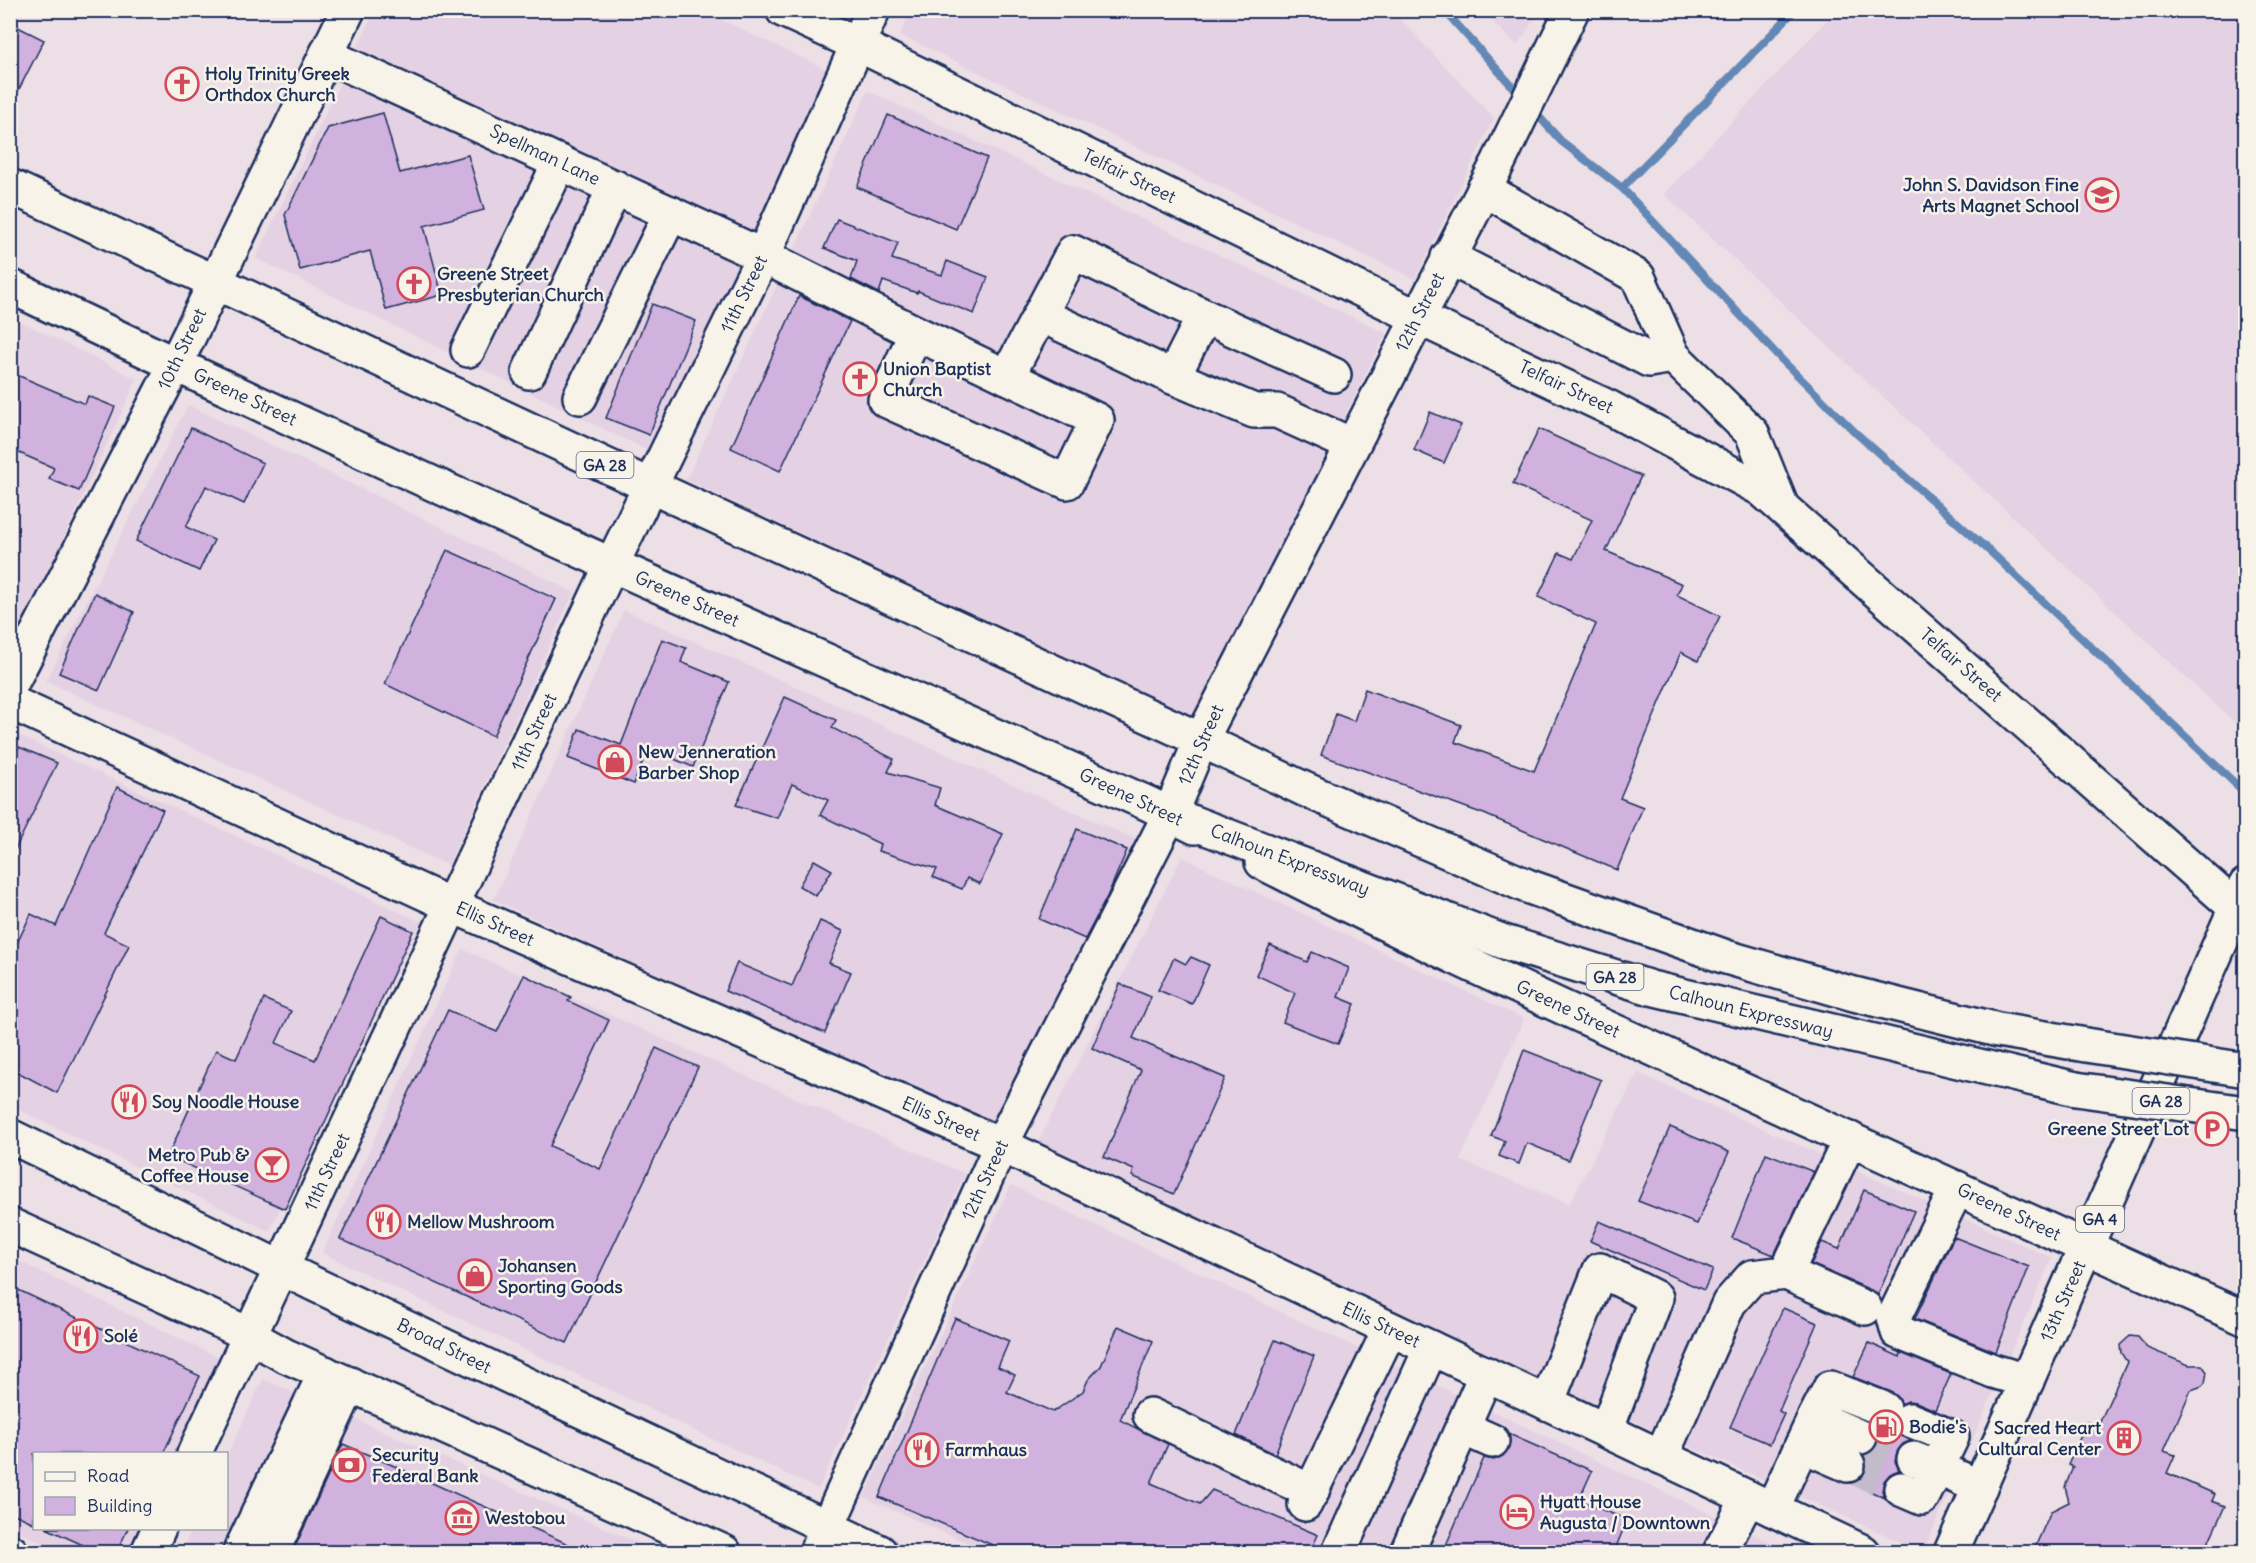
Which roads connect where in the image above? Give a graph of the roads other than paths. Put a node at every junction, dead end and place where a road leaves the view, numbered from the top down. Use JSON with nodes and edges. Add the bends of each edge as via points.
{"nodes":[{"id":1,"x":348,"y":10,"type":"edge"},
{"id":2,"x":783,"y":10,"type":"edge"},
{"id":3,"x":873,"y":10,"type":"edge"},
{"id":4,"x":1572,"y":10,"type":"edge"},
{"id":5,"x":857,"y":44,"type":"junction"},
{"id":6,"x":326,"y":55,"type":"junction"},
{"id":7,"x":560,"y":162,"type":"junction"},
{"id":8,"x":1491,"y":175,"type":"junction"},
{"id":9,"x":10,"y":186,"type":"edge"},
{"id":10,"x":615,"y":188,"type":"junction"},
{"id":11,"x":671,"y":213,"type":"junction"},
{"id":12,"x":763,"y":256,"type":"junction"},
{"id":13,"x":1448,"y":257,"type":"junction"},
{"id":14,"x":215,"y":282,"type":"junction"},
{"id":15,"x":10,"y":286,"type":"edge"},
{"id":16,"x":1041,"y":315,"type":"junction"},
{"id":17,"x":1204,"y":316,"type":"junction"},
{"id":18,"x":1417,"y":317,"type":"junction"},
{"id":19,"x":916,"y":333,"type":"junction"},
{"id":20,"x":468,"y":350,"type":"dead end"},
{"id":21,"x":1673,"y":356,"type":"junction"},
{"id":22,"x":175,"y":365,"type":"junction"},
{"id":23,"x":529,"y":372,"type":"dead end"},
{"id":24,"x":1334,"y":375,"type":"dead end"},
{"id":25,"x":1007,"y":377,"type":"junction"},
{"id":26,"x":1173,"y":377,"type":"junction"},
{"id":27,"x":580,"y":397,"type":"dead end"},
{"id":28,"x":1347,"y":454,"type":"junction"},
{"id":29,"x":650,"y":486,"type":"junction"},
{"id":30,"x":1782,"y":507,"type":"junction"},
{"id":31,"x":611,"y":566,"type":"junction"},
{"id":32,"x":10,"y":686,"type":"edge"},
{"id":33,"x":10,"y":702,"type":"edge"},
{"id":34,"x":1201,"y":740,"type":"junction"},
{"id":35,"x":1170,"y":814,"type":"junction"},
{"id":36,"x":2242,"y":905,"type":"edge"},
{"id":37,"x":453,"y":906,"type":"junction"},
{"id":38,"x":2246,"y":1070,"type":"edge"},
{"id":39,"x":2246,"y":1113,"type":"edge"},
{"id":40,"x":10,"y":1136,"type":"edge"},
{"id":41,"x":1850,"y":1139,"type":"junction"},
{"id":42,"x":1001,"y":1145,"type":"junction"},
{"id":43,"x":1957,"y":1188,"type":"junction"},
{"id":44,"x":10,"y":1225,"type":"edge"},
{"id":45,"x":2087,"y":1248,"type":"junction"},
{"id":46,"x":281,"y":1268,"type":"junction"},
{"id":47,"x":1786,"y":1273,"type":"junction"},
{"id":48,"x":1865,"y":1308,"type":"dead end"},
{"id":49,"x":2246,"y":1318,"type":"edge"},
{"id":50,"x":1390,"y":1329,"type":"junction"},
{"id":51,"x":249,"y":1336,"type":"junction"},
{"id":52,"x":1431,"y":1348,"type":"junction"},
{"id":53,"x":1486,"y":1374,"type":"junction"},
{"id":54,"x":337,"y":1379,"type":"junction"},
{"id":55,"x":2027,"y":1382,"type":"junction"},
{"id":56,"x":1358,"y":1396,"type":"junction"},
{"id":57,"x":1547,"y":1403,"type":"junction"},
{"id":58,"x":1150,"y":1415,"type":"dead end"},
{"id":59,"x":1400,"y":1417,"type":"junction"},
{"id":60,"x":1606,"y":1431,"type":"junction"},
{"id":61,"x":1808,"y":1431,"type":"junction"},
{"id":62,"x":1854,"y":1451,"type":"tunnel mouth"},
{"id":63,"x":195,"y":1452,"type":"edge"},
{"id":64,"x":1661,"y":1457,"type":"junction"},
{"id":65,"x":1926,"y":1463,"type":"junction"},
{"id":66,"x":1980,"y":1487,"type":"junction"},
{"id":67,"x":1901,"y":1489,"type":"tunnel mouth"},
{"id":68,"x":1760,"y":1504,"type":"junction"},
{"id":69,"x":158,"y":1530,"type":"edge"},
{"id":70,"x":821,"y":1541,"type":"edge"},
{"id":71,"x":148,"y":1552,"type":"edge"},
{"id":72,"x":240,"y":1552,"type":"edge"},
{"id":73,"x":272,"y":1552,"type":"edge"},
{"id":74,"x":724,"y":1552,"type":"edge"},
{"id":75,"x":880,"y":1552,"type":"edge"},
{"id":76,"x":1339,"y":1552,"type":"edge"},
{"id":77,"x":1407,"y":1552,"type":"edge"},
{"id":78,"x":1720,"y":1552,"type":"edge"},
{"id":79,"x":1863,"y":1552,"type":"edge"},
{"id":80,"x":1951,"y":1552,"type":"edge"}],
"edges":[{"from":1,"to":6,"type":"main road","name":"10th Street"},
{"from":2,"to":5,"type":"main road","name":"Telfair Street"},
{"from":3,"to":5,"type":"main road","name":"11th Street"},
{"from":4,"to":8,"type":"main road","name":"12th Street"},
{"from":5,"to":12,"type":"main road","name":"11th Street"},
{"from":5,"to":18,"type":"main road","name":"Telfair Street"},
{"from":6,"to":7,"type":"main road","name":"Spellman Lane"},
{"from":6,"to":14,"type":"main road","name":"10th Street"},
{"from":7,"to":10,"type":"main road","name":"Spellman Lane"},
{"from":7,"to":20,"type":"main road"},
{"from":8,"to":13,"type":"main road","name":"12th Street"},
{"from":8,"to":21,"type":"main road","via":[[1638,277]]},
{"from":9,"to":14,"type":"main road","number":"GA 28"},
{"from":10,"to":11,"type":"main road","name":"Spellman Lane"},
{"from":10,"to":23,"type":"main road"},
{"from":11,"to":12,"type":"main road","name":"Spellman Lane"},
{"from":11,"to":27,"type":"main road"},
{"from":12,"to":19,"type":"main road","name":"Spellman Lane"},
{"from":12,"to":29,"type":"main road","name":"11th Street"},
{"from":13,"to":18,"type":"main road","name":"12th Street"},
{"from":13,"to":21,"type":"main road","via":[[1649,360]]},
{"from":14,"to":22,"type":"main road","name":"10th Street"},
{"from":14,"to":29,"type":"main road","number":"GA 28"},
{"from":15,"to":22,"type":"main road","name":"Greene Street","number":"GA 28"},
{"from":16,"to":17,"type":"main road","via":[[1073,252]]},
{"from":16,"to":25,"type":"main road"},
{"from":16,"to":26,"type":"main road"},
{"from":17,"to":24,"type":"main road"},
{"from":17,"to":26,"type":"main road"},
{"from":18,"to":28,"type":"main road","name":"12th Street"},
{"from":18,"to":30,"type":"main road","name":"Telfair Street","via":[[1610,408],[1761,489]]},
{"from":19,"to":25,"type":"main road","name":"Spellman Lane"},
{"from":19,"to":25,"type":"main road","name":"Spellman Lane","via":[[885,400],[1067,482],[1097,420]]},
{"from":21,"to":30,"type":"main road","via":[[1752,434]]},
{"from":22,"to":31,"type":"main road","name":"Greene Street","number":"GA 28"},
{"from":22,"to":32,"type":"main road","name":"10th Street"},
{"from":26,"to":28,"type":"main road","via":[[1254,411],[1264,425]]},
{"from":28,"to":34,"type":"main road","name":"12th Street"},
{"from":29,"to":31,"type":"main road","name":"11th Street"},
{"from":29,"to":34,"type":"main road","number":"GA 28"},
{"from":30,"to":36,"type":"main road","name":"Telfair Street"},
{"from":31,"to":35,"type":"main road","name":"Greene Street","number":"GA 28"},
{"from":31,"to":37,"type":"main road","name":"11th Street"},
{"from":33,"to":37,"type":"main road","name":"Ellis Street"},
{"from":34,"to":35,"type":"main road","name":"12th Street"},
{"from":34,"to":38,"type":"main road","number":"GA 28","bridge":true,"via":[[1527,886],[1726,957],[1998,1030]]},
{"from":35,"to":39,"type":"main road","name":"Calhoun Expressway","number":"GA 28","bridge":true,"via":[[1504,942],[1651,988],[2076,1089]]},
{"from":35,"to":41,"type":"main road","name":"Greene Street","via":[[1360,912]]},
{"from":35,"to":42,"type":"main road","name":"12th Street"},
{"from":36,"to":45,"type":"main road","name":"13th Street","number":"GA 4"},
{"from":37,"to":42,"type":"main road","name":"Ellis Street"},
{"from":37,"to":46,"type":"main road","name":"11th Street"},
{"from":40,"to":46,"type":"main road","name":"Broad Street"},
{"from":41,"to":43,"type":"main road","name":"Greene Street"},
{"from":41,"to":47,"type":"main road"},
{"from":42,"to":50,"type":"main road","name":"Ellis Street"},
{"from":42,"to":70,"type":"main road","name":"12th Street"},
{"from":43,"to":45,"type":"main road","name":"Greene Street"},
{"from":43,"to":55,"type":"main road","via":[[1894,1317],[1898,1332]]},
{"from":44,"to":51,"type":"main road"},
{"from":45,"to":49,"type":"main road","name":"Greene Street"},
{"from":45,"to":55,"type":"main road","name":"13th Street","number":"GA 4"},
{"from":46,"to":51,"type":"main road","name":"11th Street"},
{"from":46,"to":70,"type":"main road","name":"Broad Street"},
{"from":47,"to":48,"type":"main road"},
{"from":47,"to":64,"type":"main road","via":[[1752,1277],[1729,1303]]},
{"from":50,"to":52,"type":"main road","name":"Ellis Street"},
{"from":50,"to":56,"type":"main road"},
{"from":51,"to":54,"type":"main road"},
{"from":51,"to":63,"type":"main road","name":"11th Street"},
{"from":52,"to":53,"type":"main road","name":"Ellis Street"},
{"from":52,"to":59,"type":"main road"},
{"from":53,"to":57,"type":"main road","name":"Ellis Street"},
{"from":53,"to":77,"type":"main road","via":[[1477,1434]]},
{"from":54,"to":72,"type":"main road"},
{"from":54,"to":73,"type":"main road"},
{"from":54,"to":74,"type":"main road"},
{"from":55,"to":66,"type":"main road","name":"13th Street","number":"GA 4"},
{"from":56,"to":58,"type":"main road","via":[[1309,1498]]},
{"from":56,"to":59,"type":"main road"},
{"from":57,"to":60,"type":"main road","name":"Ellis Street"},
{"from":57,"to":60,"type":"main road","via":[[1600,1270],[1656,1298]]},
{"from":59,"to":76,"type":"main road"},
{"from":60,"to":64,"type":"main road","name":"Ellis Street"},
{"from":61,"to":62,"type":"main road"},
{"from":61,"to":65,"type":"main road","via":[[1830,1388],[1952,1437]]},
{"from":61,"to":68,"type":"main road"},
{"from":64,"to":68,"type":"main road","name":"Ellis Street"},
{"from":65,"to":66,"type":"main road"},
{"from":65,"to":67,"type":"main road","via":[[1922,1498]]},
{"from":66,"to":80,"type":"main road","name":"13th Street","number":"GA 4"},
{"from":68,"to":78,"type":"main road"},
{"from":68,"to":79,"type":"main road","name":"Ellis Street"},
{"from":69,"to":71,"type":"main road"},
{"from":70,"to":75,"type":"main road","name":"Broad Street"}]}
